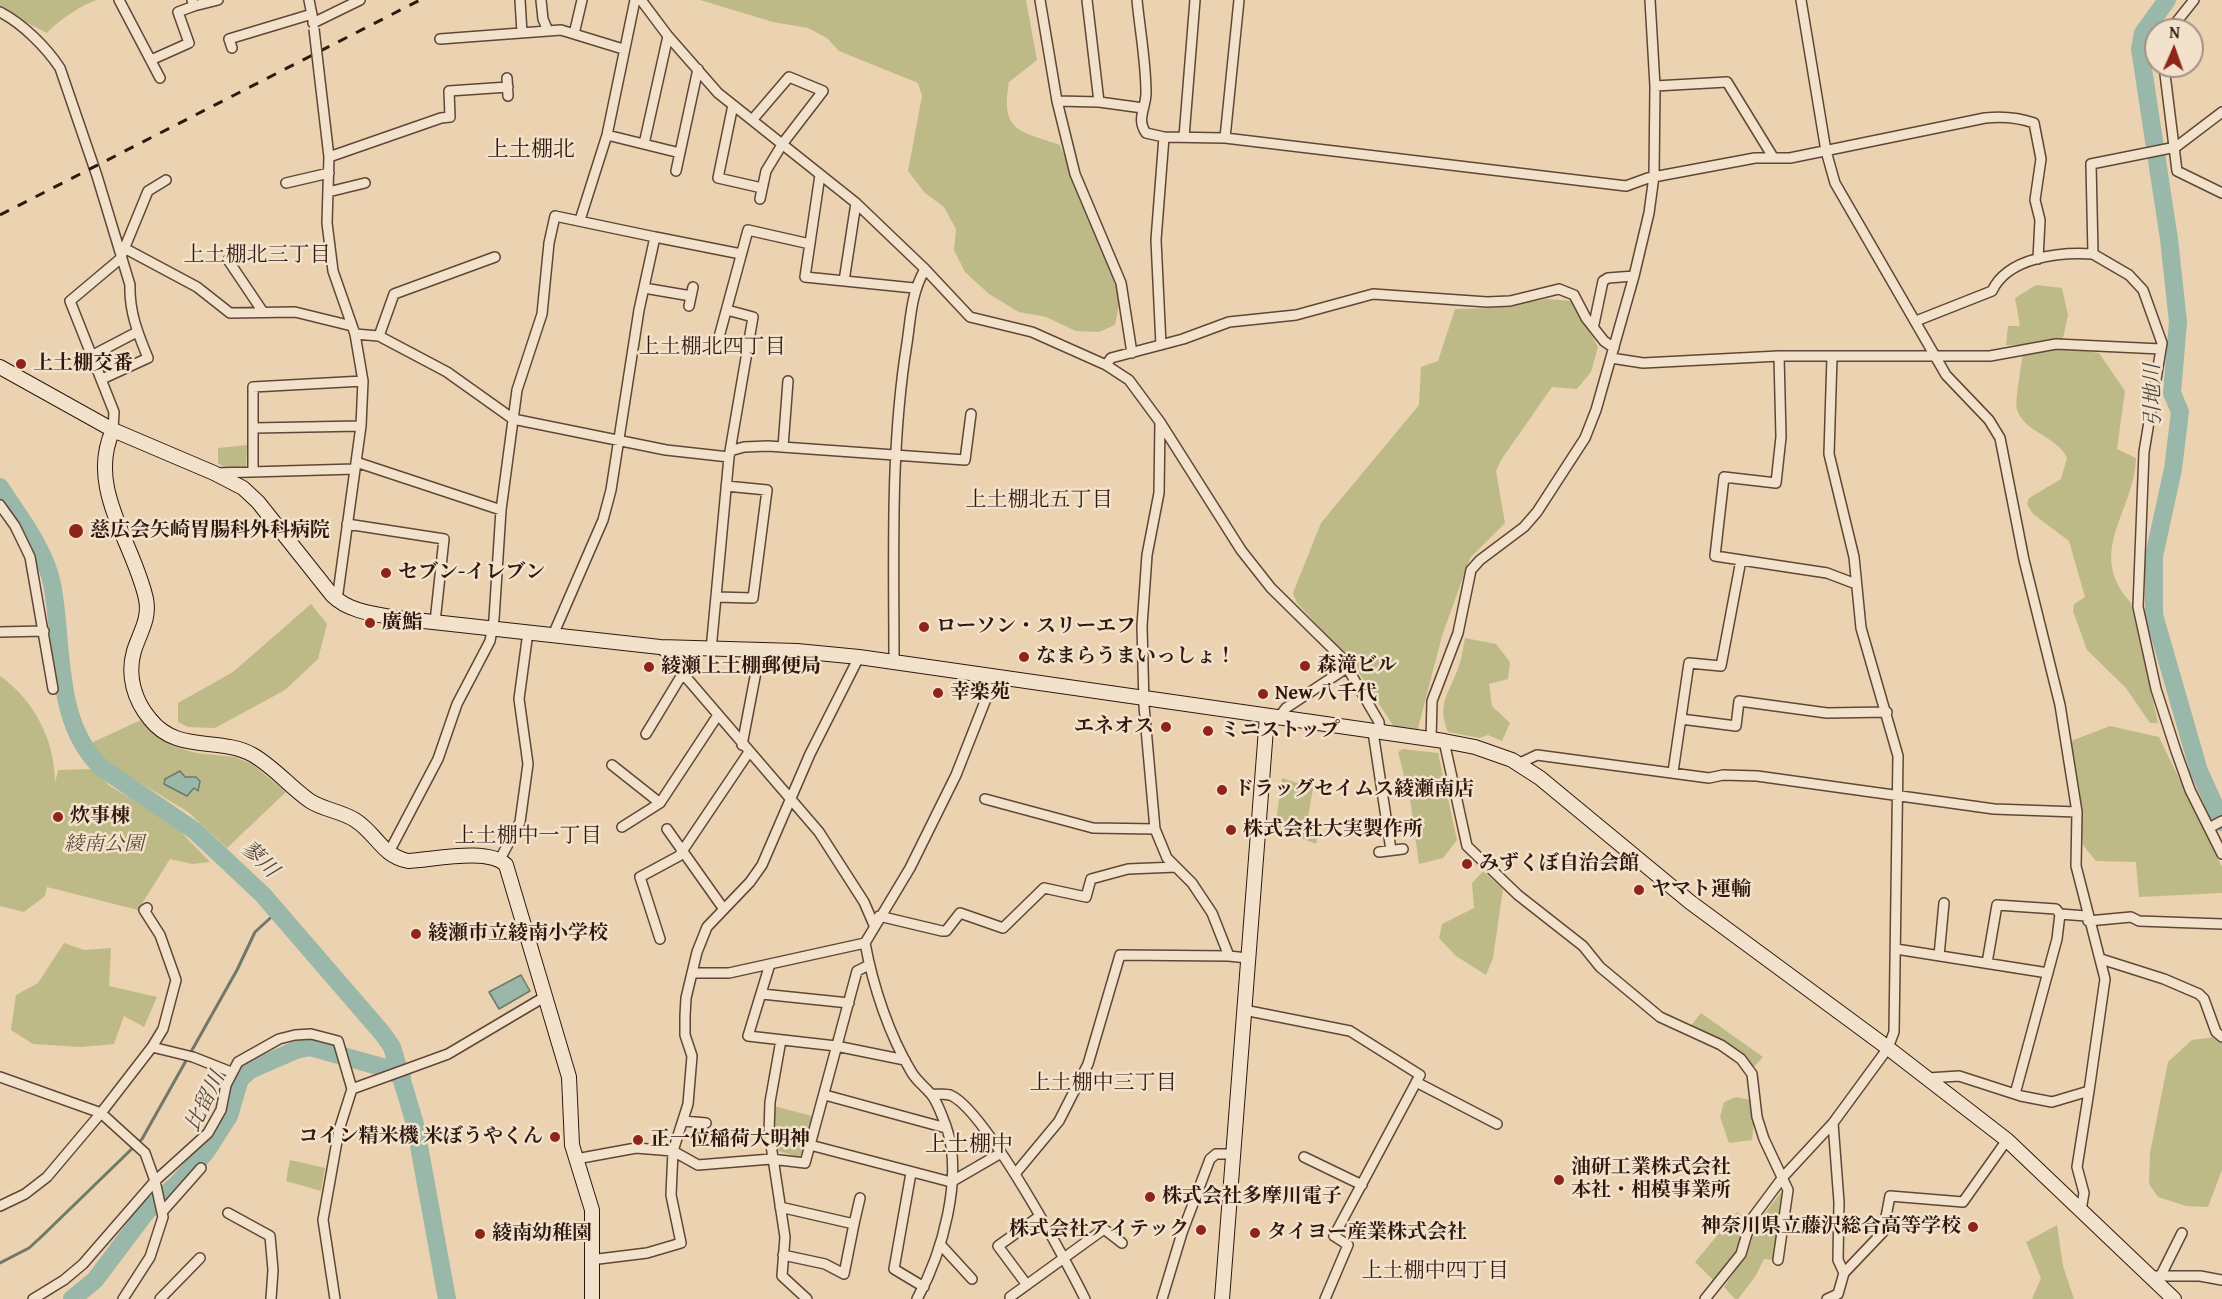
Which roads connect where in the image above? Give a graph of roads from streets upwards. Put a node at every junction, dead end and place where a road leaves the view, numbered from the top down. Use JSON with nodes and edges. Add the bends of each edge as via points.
{"nodes":[{"id":1,"x":119,"y":0,"type":"edge"},
{"id":2,"x":218,"y":0,"type":"edge"},
{"id":3,"x":309,"y":0,"type":"edge"},
{"id":4,"x":360,"y":0,"type":"edge"},
{"id":5,"x":520,"y":0,"type":"edge"},
{"id":6,"x":541,"y":0,"type":"edge"},
{"id":7,"x":582,"y":0,"type":"edge"},
{"id":8,"x":635,"y":0,"type":"edge"},
{"id":9,"x":641,"y":0,"type":"edge"},
{"id":10,"x":1040,"y":0,"type":"edge"},
{"id":11,"x":1087,"y":0,"type":"edge"},
{"id":12,"x":1137,"y":0,"type":"edge"},
{"id":13,"x":1195,"y":0,"type":"edge"},
{"id":14,"x":1239,"y":0,"type":"edge"},
{"id":15,"x":1650,"y":0,"type":"edge"},
{"id":16,"x":1801,"y":0,"type":"edge"},
{"id":17,"x":2194,"y":0,"type":"edge"},
{"id":18,"x":193,"y":3,"type":"edge"},
{"id":19,"x":0,"y":12,"type":"edge"},
{"id":20,"x":2180,"y":18,"type":"edge"},
{"id":21,"x":313,"y":22,"type":"junction"},
{"id":22,"x":548,"y":31,"type":"junction"},
{"id":23,"x":522,"y":33,"type":"junction"},
{"id":24,"x":574,"y":34,"type":"junction"},
{"id":25,"x":668,"y":36,"type":"junction"},
{"id":26,"x":441,"y":39,"type":"dead end"},
{"id":27,"x":228,"y":43,"type":"dead end"},
{"id":28,"x":623,"y":49,"type":"junction"},
{"id":29,"x":151,"y":60,"type":"junction"},
{"id":30,"x":698,"y":69,"type":"junction"},
{"id":31,"x":159,"y":78,"type":"dead end"},
{"id":32,"x":2165,"y":78,"type":"edge"},
{"id":33,"x":1655,"y":86,"type":"junction"},
{"id":34,"x":508,"y":87,"type":"dead end"},
{"id":35,"x":1057,"y":101,"type":"junction"},
{"id":36,"x":1099,"y":102,"type":"junction"},
{"id":37,"x":733,"y":105,"type":"junction"},
{"id":38,"x":1143,"y":108,"type":"junction"},
{"id":39,"x":2222,"y":112,"type":"edge"},
{"id":40,"x":753,"y":119,"type":"junction"},
{"id":41,"x":607,"y":135,"type":"junction"},
{"id":42,"x":1164,"y":137,"type":"junction"},
{"id":43,"x":1184,"y":137,"type":"junction"},
{"id":44,"x":1225,"y":138,"type":"junction"},
{"id":45,"x":783,"y":143,"type":"junction"},
{"id":46,"x":644,"y":144,"type":"junction"},
{"id":47,"x":2172,"y":147,"type":"junction"},
{"id":48,"x":1826,"y":151,"type":"junction"},
{"id":49,"x":680,"y":153,"type":"junction"},
{"id":50,"x":329,"y":157,"type":"junction"},
{"id":51,"x":1773,"y":157,"type":"junction"},
{"id":52,"x":676,"y":171,"type":"dead end"},
{"id":53,"x":328,"y":173,"type":"junction"},
{"id":54,"x":820,"y":176,"type":"junction"},
{"id":55,"x":1654,"y":176,"type":"junction"},
{"id":56,"x":166,"y":180,"type":"dead end"},
{"id":57,"x":286,"y":183,"type":"dead end"},
{"id":58,"x":365,"y":183,"type":"dead end"},
{"id":59,"x":762,"y":188,"type":"junction"},
{"id":60,"x":328,"y":192,"type":"junction"},
{"id":61,"x":2222,"y":193,"type":"edge"},
{"id":62,"x":760,"y":199,"type":"dead end"},
{"id":63,"x":856,"y":203,"type":"junction"},
{"id":64,"x":580,"y":220,"type":"junction"},
{"id":65,"x":655,"y":237,"type":"junction"},
{"id":66,"x":810,"y":244,"type":"junction"},
{"id":67,"x":126,"y":249,"type":"junction"},
{"id":68,"x":741,"y":254,"type":"junction"},
{"id":69,"x":2093,"y":254,"type":"junction"},
{"id":70,"x":495,"y":257,"type":"dead end"},
{"id":71,"x":120,"y":259,"type":"junction"},
{"id":72,"x":2038,"y":259,"type":"junction"},
{"id":73,"x":228,"y":260,"type":"dead end"},
{"id":74,"x":925,"y":269,"type":"junction"},
{"id":75,"x":1634,"y":276,"type":"junction"},
{"id":76,"x":844,"y":281,"type":"junction"},
{"id":77,"x":644,"y":288,"type":"junction"},
{"id":78,"x":915,"y":288,"type":"junction"},
{"id":79,"x":691,"y":296,"type":"dead end"},
{"id":80,"x":727,"y":310,"type":"junction"},
{"id":81,"x":263,"y":312,"type":"junction"},
{"id":82,"x":1916,"y":321,"type":"junction"},
{"id":83,"x":1594,"y":324,"type":"junction"},
{"id":84,"x":353,"y":330,"type":"junction"},
{"id":85,"x":137,"y":332,"type":"junction"},
{"id":86,"x":379,"y":336,"type":"junction"},
{"id":87,"x":719,"y":337,"type":"dead end"},
{"id":88,"x":1161,"y":345,"type":"junction"},
{"id":89,"x":1614,"y":348,"type":"junction"},
{"id":90,"x":2160,"y":349,"type":"junction"},
{"id":91,"x":1132,"y":353,"type":"junction"},
{"id":92,"x":1934,"y":354,"type":"junction"},
{"id":93,"x":91,"y":356,"type":"junction"},
{"id":94,"x":1779,"y":356,"type":"junction"},
{"id":95,"x":1832,"y":357,"type":"junction"},
{"id":96,"x":1611,"y":358,"type":"junction"},
{"id":97,"x":1106,"y":365,"type":"junction"},
{"id":98,"x":0,"y":367,"type":"edge"},
{"id":99,"x":102,"y":380,"type":"junction"},
{"id":100,"x":363,"y":381,"type":"junction"},
{"id":101,"x":788,"y":381,"type":"dead end"},
{"id":102,"x":971,"y":414,"type":"dead end"},
{"id":103,"x":513,"y":419,"type":"junction"},
{"id":104,"x":1160,"y":422,"type":"junction"},
{"id":105,"x":361,"y":426,"type":"junction"},
{"id":106,"x":254,"y":428,"type":"junction"},
{"id":107,"x":113,"y":430,"type":"junction"},
{"id":108,"x":620,"y":441,"type":"junction"},
{"id":109,"x":783,"y":447,"type":"junction"},
{"id":110,"x":730,"y":454,"type":"junction"},
{"id":111,"x":895,"y":457,"type":"junction"},
{"id":112,"x":355,"y":466,"type":"junction"},
{"id":113,"x":254,"y":471,"type":"junction"},
{"id":114,"x":214,"y":473,"type":"junction"},
{"id":115,"x":726,"y":486,"type":"junction"},
{"id":116,"x":0,"y":505,"type":"edge"},
{"id":117,"x":501,"y":510,"type":"junction"},
{"id":118,"x":348,"y":524,"type":"junction"},
{"id":119,"x":1741,"y":560,"type":"junction"},
{"id":120,"x":1856,"y":584,"type":"junction"},
{"id":121,"x":716,"y":597,"type":"junction"},
{"id":122,"x":337,"y":600,"type":"junction"},
{"id":123,"x":435,"y":622,"type":"junction"},
{"id":124,"x":494,"y":628,"type":"junction"},
{"id":125,"x":44,"y":631,"type":"junction"},
{"id":126,"x":0,"y":632,"type":"edge"},
{"id":127,"x":528,"y":632,"type":"junction"},
{"id":128,"x":553,"y":635,"type":"junction"},
{"id":129,"x":660,"y":647,"type":"junction"},
{"id":130,"x":711,"y":650,"type":"junction"},
{"id":131,"x":760,"y":651,"type":"junction"},
{"id":132,"x":859,"y":657,"type":"junction"},
{"id":133,"x":894,"y":662,"type":"junction"},
{"id":134,"x":1348,"y":667,"type":"junction"},
{"id":135,"x":684,"y":673,"type":"junction"},
{"id":136,"x":995,"y":676,"type":"junction"},
{"id":137,"x":53,"y":689,"type":"dead end"},
{"id":138,"x":1144,"y":698,"type":"junction"},
{"id":139,"x":1887,"y":712,"type":"junction"},
{"id":140,"x":718,"y":715,"type":"junction"},
{"id":141,"x":1272,"y":717,"type":"junction"},
{"id":142,"x":1681,"y":719,"type":"junction"},
{"id":143,"x":1377,"y":733,"type":"junction"},
{"id":144,"x":646,"y":734,"type":"dead end"},
{"id":145,"x":1437,"y":741,"type":"junction"},
{"id":146,"x":745,"y":749,"type":"junction"},
{"id":147,"x":1518,"y":764,"type":"junction"},
{"id":148,"x":612,"y":765,"type":"dead end"},
{"id":149,"x":1673,"y":772,"type":"junction"},
{"id":150,"x":1898,"y":797,"type":"junction"},
{"id":151,"x":790,"y":799,"type":"junction"},
{"id":152,"x":985,"y":799,"type":"dead end"},
{"id":153,"x":660,"y":803,"type":"junction"},
{"id":154,"x":2077,"y":812,"type":"junction"},
{"id":155,"x":2215,"y":825,"type":"edge"},
{"id":156,"x":621,"y":827,"type":"dead end"},
{"id":157,"x":667,"y":829,"type":"dead end"},
{"id":158,"x":1155,"y":829,"type":"junction"},
{"id":159,"x":1403,"y":849,"type":"dead end"},
{"id":160,"x":1391,"y":850,"type":"junction"},
{"id":161,"x":682,"y":852,"type":"junction"},
{"id":162,"x":1380,"y":852,"type":"dead end"},
{"id":163,"x":388,"y":854,"type":"junction"},
{"id":164,"x":2222,"y":854,"type":"edge"},
{"id":165,"x":500,"y":859,"type":"junction"},
{"id":166,"x":1176,"y":867,"type":"junction"},
{"id":167,"x":1944,"y":903,"type":"dead end"},
{"id":168,"x":147,"y":908,"type":"dead end"},
{"id":169,"x":723,"y":908,"type":"junction"},
{"id":170,"x":2060,"y":914,"type":"junction"},
{"id":171,"x":2087,"y":919,"type":"junction"},
{"id":172,"x":876,"y":921,"type":"junction"},
{"id":173,"x":2222,"y":924,"type":"edge"},
{"id":174,"x":660,"y":939,"type":"dead end"},
{"id":175,"x":865,"y":943,"type":"junction"},
{"id":176,"x":1896,"y":949,"type":"junction"},
{"id":177,"x":1229,"y":956,"type":"junction"},
{"id":178,"x":1939,"y":956,"type":"junction"},
{"id":179,"x":1247,"y":958,"type":"junction"},
{"id":180,"x":2101,"y":959,"type":"junction"},
{"id":181,"x":1987,"y":963,"type":"junction"},
{"id":182,"x":770,"y":964,"type":"junction"},
{"id":183,"x":869,"y":965,"type":"junction"},
{"id":184,"x":692,"y":973,"type":"junction"},
{"id":185,"x":2048,"y":973,"type":"junction"},
{"id":186,"x":762,"y":994,"type":"junction"},
{"id":187,"x":546,"y":996,"type":"junction"},
{"id":188,"x":849,"y":1003,"type":"junction"},
{"id":189,"x":1244,"y":1010,"type":"junction"},
{"id":190,"x":2222,"y":1037,"type":"edge"},
{"id":191,"x":781,"y":1040,"type":"junction"},
{"id":192,"x":836,"y":1046,"type":"junction"},
{"id":193,"x":152,"y":1047,"type":"junction"},
{"id":194,"x":1888,"y":1048,"type":"junction"},
{"id":195,"x":905,"y":1060,"type":"junction"},
{"id":196,"x":231,"y":1072,"type":"junction"},
{"id":197,"x":0,"y":1077,"type":"edge"},
{"id":198,"x":1928,"y":1078,"type":"junction"},
{"id":199,"x":1416,"y":1082,"type":"junction"},
{"id":200,"x":352,"y":1089,"type":"junction"},
{"id":201,"x":2089,"y":1090,"type":"junction"},
{"id":202,"x":932,"y":1094,"type":"junction"},
{"id":203,"x":2014,"y":1094,"type":"junction"},
{"id":204,"x":825,"y":1095,"type":"junction"},
{"id":205,"x":101,"y":1113,"type":"junction"},
{"id":206,"x":683,"y":1121,"type":"junction"},
{"id":207,"x":706,"y":1123,"type":"dead end"},
{"id":208,"x":1833,"y":1123,"type":"junction"},
{"id":209,"x":1497,"y":1124,"type":"dead end"},
{"id":210,"x":946,"y":1128,"type":"junction"},
{"id":211,"x":2007,"y":1140,"type":"junction"},
{"id":212,"x":810,"y":1145,"type":"junction"},
{"id":213,"x":673,"y":1151,"type":"junction"},
{"id":214,"x":1001,"y":1153,"type":"junction"},
{"id":215,"x":1233,"y":1154,"type":"junction"},
{"id":216,"x":1304,"y":1157,"type":"dead end"},
{"id":217,"x":576,"y":1159,"type":"junction"},
{"id":218,"x":771,"y":1159,"type":"junction"},
{"id":219,"x":201,"y":1168,"type":"dead end"},
{"id":220,"x":911,"y":1173,"type":"junction"},
{"id":221,"x":1015,"y":1174,"type":"junction"},
{"id":222,"x":1783,"y":1177,"type":"junction"},
{"id":223,"x":156,"y":1182,"type":"junction"},
{"id":224,"x":951,"y":1182,"type":"junction"},
{"id":225,"x":1362,"y":1185,"type":"junction"},
{"id":226,"x":860,"y":1198,"type":"dead end"},
{"id":227,"x":0,"y":1206,"type":"edge"},
{"id":228,"x":780,"y":1207,"type":"junction"},
{"id":229,"x":162,"y":1208,"type":"junction"},
{"id":230,"x":2081,"y":1210,"type":"junction"},
{"id":231,"x":228,"y":1212,"type":"dead end"},
{"id":232,"x":1040,"y":1216,"type":"junction"},
{"id":233,"x":854,"y":1224,"type":"junction"},
{"id":234,"x":2182,"y":1233,"type":"dead end"},
{"id":235,"x":1122,"y":1243,"type":"dead end"},
{"id":236,"x":940,"y":1245,"type":"junction"},
{"id":237,"x":783,"y":1256,"type":"junction"},
{"id":238,"x":200,"y":1258,"type":"dead end"},
{"id":239,"x":1064,"y":1259,"type":"junction"},
{"id":240,"x":590,"y":1260,"type":"junction"},
{"id":241,"x":1778,"y":1260,"type":"dead end"},
{"id":242,"x":1844,"y":1272,"type":"junction"},
{"id":243,"x":2156,"y":1275,"type":"junction"},
{"id":244,"x":972,"y":1279,"type":"dead end"},
{"id":245,"x":2222,"y":1280,"type":"edge"},
{"id":246,"x":1027,"y":1285,"type":"junction"},
{"id":247,"x":924,"y":1287,"type":"junction"},
{"id":248,"x":1010,"y":1297,"type":"dead end"},
{"id":249,"x":33,"y":1299,"type":"edge"},
{"id":250,"x":123,"y":1299,"type":"edge"},
{"id":251,"x":160,"y":1299,"type":"edge"},
{"id":252,"x":271,"y":1299,"type":"edge"},
{"id":253,"x":335,"y":1299,"type":"edge"},
{"id":254,"x":592,"y":1299,"type":"edge"},
{"id":255,"x":806,"y":1299,"type":"edge"},
{"id":256,"x":917,"y":1299,"type":"edge"},
{"id":257,"x":1085,"y":1299,"type":"edge"},
{"id":258,"x":1162,"y":1299,"type":"edge"},
{"id":259,"x":1222,"y":1299,"type":"edge"},
{"id":260,"x":1324,"y":1299,"type":"edge"},
{"id":261,"x":1705,"y":1299,"type":"edge"},
{"id":262,"x":1827,"y":1299,"type":"edge"},
{"id":263,"x":2174,"y":1299,"type":"edge"}],
"edges":[{"from":1,"to":29,"type":"street"},
{"from":2,"to":18,"type":"street"},
{"from":3,"to":21,"type":"street"},
{"from":4,"to":21,"type":"street"},
{"from":5,"to":23,"type":"street"},
{"from":6,"to":22,"type":"street"},
{"from":7,"to":24,"type":"street"},
{"from":8,"to":28,"type":"street"},
{"from":9,"to":25,"type":"street"},
{"from":10,"to":35,"type":"street"},
{"from":11,"to":36,"type":"street"},
{"from":12,"to":38,"type":"street","via":[[1146,96]]},
{"from":13,"to":43,"type":"street"},
{"from":14,"to":44,"type":"street"},
{"from":15,"to":33,"type":"street"},
{"from":16,"to":48,"type":"street"},
{"from":17,"to":20,"type":"street"},
{"from":18,"to":29,"type":"street","via":[[178,12],[189,43]]},
{"from":19,"to":71,"type":"street","via":[[33,38],[60,68]]},
{"from":21,"to":27,"type":"street"},
{"from":21,"to":50,"type":"street","bridge":true},
{"from":22,"to":23,"type":"street"},
{"from":22,"to":24,"type":"street"},
{"from":23,"to":26,"type":"street"},
{"from":24,"to":28,"type":"street"},
{"from":25,"to":30,"type":"street"},
{"from":25,"to":46,"type":"street"},
{"from":28,"to":41,"type":"street"},
{"from":29,"to":31,"type":"street"},
{"from":30,"to":37,"type":"street"},
{"from":30,"to":49,"type":"street"},
{"from":32,"to":47,"type":"street"},
{"from":33,"to":51,"type":"street","via":[[1727,82]]},
{"from":33,"to":55,"type":"street"},
{"from":34,"to":50,"type":"street","via":[[448,91],[450,117]]},
{"from":35,"to":36,"type":"street"},
{"from":35,"to":91,"type":"street","via":[[1075,174],[1121,283]]},
{"from":36,"to":38,"type":"street"},
{"from":37,"to":40,"type":"street"},
{"from":37,"to":59,"type":"street","via":[[718,178]]},
{"from":38,"to":42,"type":"street","via":[[1142,127],[1146,133]]},
{"from":39,"to":47,"type":"street"},
{"from":40,"to":45,"type":"street"},
{"from":40,"to":45,"type":"street","via":[[789,77],[823,91]]},
{"from":41,"to":46,"type":"street"},
{"from":41,"to":64,"type":"street"},
{"from":42,"to":43,"type":"street"},
{"from":42,"to":88,"type":"street","via":[[1156,240]]},
{"from":43,"to":44,"type":"street"},
{"from":44,"to":55,"type":"street","via":[[1626,186]]},
{"from":45,"to":54,"type":"street"},
{"from":45,"to":59,"type":"street","via":[[766,171]]},
{"from":46,"to":49,"type":"street"},
{"from":47,"to":61,"type":"street","via":[[2177,171]]},
{"from":47,"to":69,"type":"street","via":[[2091,164]]},
{"from":48,"to":51,"type":"street"},
{"from":48,"to":72,"type":"street","via":[[1985,118],[2004,116],[2034,123],[2041,159],[2035,200],[2040,220]]},
{"from":48,"to":82,"type":"street","via":[[1835,183]]},
{"from":49,"to":52,"type":"street"},
{"from":50,"to":53,"type":"street"},
{"from":51,"to":55,"type":"street"},
{"from":53,"to":57,"type":"street"},
{"from":53,"to":60,"type":"street"},
{"from":54,"to":63,"type":"street"},
{"from":54,"to":66,"type":"street"},
{"from":55,"to":75,"type":"street"},
{"from":56,"to":67,"type":"street","via":[[148,191]]},
{"from":58,"to":60,"type":"street"},
{"from":59,"to":62,"type":"street"},
{"from":60,"to":84,"type":"street","via":[[333,271]]},
{"from":63,"to":74,"type":"street"},
{"from":63,"to":76,"type":"street"},
{"from":64,"to":65,"type":"street"},
{"from":64,"to":103,"type":"street","via":[[555,216],[542,314]]},
{"from":65,"to":68,"type":"street"},
{"from":65,"to":77,"type":"street"},
{"from":66,"to":68,"type":"street","via":[[748,230]]},
{"from":66,"to":76,"type":"street","via":[[805,277]]},
{"from":67,"to":71,"type":"street"},
{"from":67,"to":81,"type":"street","via":[[197,287],[230,314]]},
{"from":68,"to":80,"type":"street"},
{"from":69,"to":72,"type":"street"},
{"from":69,"to":90,"type":"street","via":[[2129,275],[2143,290],[2157,324]]},
{"from":70,"to":86,"type":"street","via":[[394,294]]},
{"from":71,"to":85,"type":"street","via":[[130,285],[129,300]]},
{"from":71,"to":93,"type":"street","via":[[70,301]]},
{"from":72,"to":82,"type":"street","via":[[2005,272],[1992,291]]},
{"from":73,"to":81,"type":"street"},
{"from":74,"to":78,"type":"street"},
{"from":74,"to":97,"type":"street","via":[[970,317],[1032,332]]},
{"from":75,"to":83,"type":"street","via":[[1603,281]]},
{"from":75,"to":89,"type":"street"},
{"from":76,"to":78,"type":"street"},
{"from":77,"to":79,"type":"street"},
{"from":77,"to":108,"type":"street"},
{"from":78,"to":111,"type":"street","via":[[900,387]]},
{"from":80,"to":87,"type":"street"},
{"from":80,"to":110,"type":"street","via":[[753,317]]},
{"from":81,"to":84,"type":"street","via":[[296,312]]},
{"from":82,"to":92,"type":"street"},
{"from":83,"to":88,"type":"street","via":[[1586,318],[1574,295],[1558,289],[1510,301],[1487,302],[1383,293],[1346,299],[1296,315],[1230,322]]},
{"from":83,"to":89,"type":"street","via":[[1604,341]]},
{"from":84,"to":86,"type":"street"},
{"from":84,"to":100,"type":"street"},
{"from":85,"to":93,"type":"street"},
{"from":85,"to":99,"type":"street","via":[[148,358]]},
{"from":86,"to":103,"type":"street","via":[[460,379]]},
{"from":88,"to":91,"type":"street"},
{"from":89,"to":96,"type":"street"},
{"from":90,"to":92,"type":"street","via":[[2056,344],[1990,356]]},
{"from":90,"to":155,"type":"street","via":[[2144,452],[2138,608],[2176,751],[2190,790]]},
{"from":91,"to":97,"type":"street","via":[[1111,358]]},
{"from":92,"to":95,"type":"street"},
{"from":92,"to":154,"type":"street","via":[[1946,375],[1989,420],[2000,438],[2024,560],[2060,705]]},
{"from":93,"to":99,"type":"street"},
{"from":94,"to":95,"type":"street"},
{"from":94,"to":96,"type":"street","via":[[1643,363]]},
{"from":94,"to":119,"type":"street","via":[[1781,437],[1776,483],[1724,477],[1715,556]]},
{"from":95,"to":120,"type":"street","via":[[1829,454],[1854,557]]},
{"from":96,"to":145,"type":"street","via":[[1596,410],[1576,453],[1524,527],[1471,570],[1460,625],[1432,701]]},
{"from":97,"to":104,"type":"street","via":[[1136,387]]},
{"from":98,"to":107,"type":"street"},
{"from":99,"to":107,"type":"street","via":[[114,412]]},
{"from":100,"to":105,"type":"street"},
{"from":100,"to":106,"type":"street","via":[[253,387]]},
{"from":101,"to":109,"type":"street"},
{"from":102,"to":111,"type":"street","via":[[965,460]]},
{"from":103,"to":108,"type":"street"},
{"from":103,"to":117,"type":"street"},
{"from":104,"to":134,"type":"street","via":[[1259,575]]},
{"from":104,"to":138,"type":"street","via":[[1159,493],[1147,555],[1142,626]]},
{"from":105,"to":106,"type":"street"},
{"from":105,"to":112,"type":"street"},
{"from":106,"to":113,"type":"street"},
{"from":107,"to":114,"type":"street"},
{"from":107,"to":163,"type":"street","via":[[105,459],[108,491],[147,613],[131,666],[140,705],[155,726],[180,741],[228,746],[254,756],[309,800],[356,820]]},
{"from":108,"to":110,"type":"street"},
{"from":108,"to":128,"type":"street","via":[[603,520]]},
{"from":109,"to":110,"type":"street","via":[[744,447]]},
{"from":109,"to":111,"type":"street"},
{"from":110,"to":115,"type":"street"},
{"from":111,"to":133,"type":"street"},
{"from":112,"to":113,"type":"street"},
{"from":112,"to":117,"type":"street"},
{"from":112,"to":118,"type":"street"},
{"from":113,"to":114,"type":"street"},
{"from":114,"to":122,"type":"street","via":[[252,495]]},
{"from":115,"to":121,"type":"street"},
{"from":115,"to":121,"type":"street","via":[[767,490],[753,598]]},
{"from":116,"to":125,"type":"street","via":[[30,557]]},
{"from":117,"to":124,"type":"street"},
{"from":118,"to":122,"type":"street"},
{"from":118,"to":123,"type":"street","via":[[444,539]]},
{"from":119,"to":120,"type":"street","via":[[1827,573]]},
{"from":119,"to":142,"type":"street","via":[[1721,666],[1689,663]]},
{"from":120,"to":139,"type":"street","via":[[1861,628]]},
{"from":121,"to":130,"type":"street"},
{"from":122,"to":123,"type":"street","via":[[358,610]]},
{"from":123,"to":124,"type":"street"},
{"from":124,"to":127,"type":"street"},
{"from":124,"to":163,"type":"street","via":[[457,704],[438,759]]},
{"from":125,"to":126,"type":"street"},
{"from":125,"to":137,"type":"street"},
{"from":127,"to":128,"type":"street"},
{"from":127,"to":165,"type":"street","via":[[519,699],[528,764],[520,822]]},
{"from":128,"to":129,"type":"street"},
{"from":129,"to":130,"type":"street"},
{"from":129,"to":135,"type":"street"},
{"from":130,"to":131,"type":"street"},
{"from":131,"to":132,"type":"street","via":[[813,651]]},
{"from":131,"to":146,"type":"street"},
{"from":132,"to":133,"type":"street"},
{"from":132,"to":151,"type":"street"},
{"from":133,"to":136,"type":"street"},
{"from":134,"to":141,"type":"street"},
{"from":134,"to":143,"type":"street","via":[[1379,722]]},
{"from":135,"to":140,"type":"street"},
{"from":135,"to":144,"type":"street"},
{"from":136,"to":138,"type":"street"},
{"from":136,"to":172,"type":"street","via":[[956,775],[910,868]]},
{"from":138,"to":141,"type":"street"},
{"from":138,"to":158,"type":"street"},
{"from":139,"to":142,"type":"street","via":[[1827,713],[1739,701],[1736,726]]},
{"from":139,"to":150,"type":"street","via":[[1898,756]]},
{"from":140,"to":146,"type":"street"},
{"from":140,"to":153,"type":"street"},
{"from":141,"to":143,"type":"street"},
{"from":141,"to":179,"type":"street"},
{"from":142,"to":149,"type":"street"},
{"from":143,"to":145,"type":"street"},
{"from":143,"to":160,"type":"street"},
{"from":145,"to":147,"type":"street","via":[[1475,747]]},
{"from":145,"to":222,"type":"street","via":[[1467,846],[1660,1017],[1721,1045],[1741,1059],[1752,1074],[1764,1140]]},
{"from":146,"to":151,"type":"street"},
{"from":146,"to":161,"type":"street"},
{"from":147,"to":149,"type":"street","via":[[1538,755]]},
{"from":147,"to":194,"type":"street","via":[[1690,902]]},
{"from":148,"to":153,"type":"street"},
{"from":149,"to":150,"type":"street","via":[[1709,778],[1757,776]]},
{"from":150,"to":154,"type":"street","via":[[1994,809]]},
{"from":150,"to":176,"type":"street"},
{"from":151,"to":169,"type":"street","via":[[762,865]]},
{"from":151,"to":172,"type":"street","via":[[819,832]]},
{"from":152,"to":158,"type":"street","via":[[1093,828]]},
{"from":153,"to":156,"type":"street"},
{"from":154,"to":171,"type":"street","via":[[2076,866]]},
{"from":155,"to":164,"type":"street"},
{"from":157,"to":161,"type":"street"},
{"from":158,"to":166,"type":"street","via":[[1167,858]]},
{"from":159,"to":160,"type":"street"},
{"from":160,"to":162,"type":"street"},
{"from":161,"to":169,"type":"street"},
{"from":161,"to":174,"type":"street","via":[[640,877]]},
{"from":163,"to":165,"type":"street","via":[[408,861],[487,855]]},
{"from":165,"to":187,"type":"street","via":[[510,872]]},
{"from":166,"to":172,"type":"street","via":[[1128,869],[1091,879],[1086,897],[1044,888],[1003,928],[960,913],[942,932]]},
{"from":166,"to":177,"type":"street","via":[[1212,913]]},
{"from":167,"to":178,"type":"street"},
{"from":168,"to":193,"type":"street","via":[[144,910],[160,936],[176,980],[163,1029]]},
{"from":169,"to":184,"type":"street","via":[[707,927]]},
{"from":170,"to":171,"type":"street"},
{"from":170,"to":181,"type":"street","via":[[2056,909],[1997,905]]},
{"from":170,"to":185,"type":"street"},
{"from":171,"to":173,"type":"street","via":[[2131,917],[2139,921]]},
{"from":171,"to":180,"type":"street"},
{"from":172,"to":175,"type":"street"},
{"from":175,"to":182,"type":"street"},
{"from":175,"to":183,"type":"street"},
{"from":176,"to":178,"type":"street"},
{"from":176,"to":194,"type":"street","via":[[1894,1032]]},
{"from":177,"to":179,"type":"street"},
{"from":177,"to":221,"type":"street","via":[[1120,955],[1088,1064],[1059,1121]]},
{"from":178,"to":181,"type":"street"},
{"from":179,"to":189,"type":"street"},
{"from":180,"to":190,"type":"street","via":[[2199,994]]},
{"from":180,"to":201,"type":"street","via":[[2105,979]]},
{"from":181,"to":185,"type":"street"},
{"from":182,"to":184,"type":"street","via":[[729,973]]},
{"from":182,"to":186,"type":"street"},
{"from":183,"to":188,"type":"street","via":[[857,972]]},
{"from":183,"to":195,"type":"street"},
{"from":184,"to":206,"type":"street","via":[[685,1035],[692,1066]]},
{"from":185,"to":203,"type":"street"},
{"from":186,"to":188,"type":"street"},
{"from":186,"to":191,"type":"street","via":[[748,1036]]},
{"from":187,"to":200,"type":"street","via":[[448,1054]]},
{"from":187,"to":217,"type":"street","via":[[569,1077],[571,1138]]},
{"from":188,"to":192,"type":"street"},
{"from":189,"to":199,"type":"street","via":[[1350,1031],[1420,1075]]},
{"from":189,"to":215,"type":"street"},
{"from":191,"to":192,"type":"street"},
{"from":191,"to":218,"type":"street","via":[[771,1102]]},
{"from":192,"to":195,"type":"street"},
{"from":192,"to":204,"type":"street"},
{"from":193,"to":196,"type":"street","via":[[194,1057]]},
{"from":193,"to":205,"type":"street"},
{"from":194,"to":198,"type":"street"},
{"from":194,"to":208,"type":"street"},
{"from":195,"to":202,"type":"street"},
{"from":196,"to":200,"type":"street","via":[[251,1053],[295,1035],[318,1035],[338,1041]]},
{"from":196,"to":223,"type":"street","via":[[221,1110],[208,1133]]},
{"from":197,"to":205,"type":"street"},
{"from":198,"to":203,"type":"street","via":[[1959,1076]]},
{"from":198,"to":211,"type":"street"},
{"from":199,"to":209,"type":"street"},
{"from":199,"to":225,"type":"street"},
{"from":200,"to":253,"type":"street","via":[[339,1130],[322,1220]]},
{"from":201,"to":203,"type":"street","via":[[2052,1102]]},
{"from":201,"to":230,"type":"street","via":[[2078,1167],[2084,1193]]},
{"from":202,"to":210,"type":"street"},
{"from":202,"to":214,"type":"street","via":[[950,1095],[965,1107]]},
{"from":204,"to":210,"type":"street"},
{"from":204,"to":212,"type":"street"},
{"from":205,"to":223,"type":"street","via":[[145,1153]]},
{"from":205,"to":227,"type":"street","via":[[47,1177],[26,1194]]},
{"from":206,"to":207,"type":"street"},
{"from":206,"to":213,"type":"street"},
{"from":208,"to":222,"type":"street"},
{"from":208,"to":242,"type":"street","via":[[1839,1202],[1838,1260]]},
{"from":210,"to":224,"type":"street","via":[[952,1158]]},
{"from":211,"to":230,"type":"street"},
{"from":211,"to":242,"type":"street","via":[[1963,1202],[1890,1196],[1883,1232]]},
{"from":212,"to":218,"type":"street","via":[[805,1163]]},
{"from":212,"to":220,"type":"street"},
{"from":213,"to":217,"type":"street","via":[[628,1149]]},
{"from":213,"to":218,"type":"street","via":[[698,1165]]},
{"from":213,"to":240,"type":"street","via":[[671,1195],[681,1243],[647,1253]]},
{"from":214,"to":221,"type":"street"},
{"from":214,"to":224,"type":"street"},
{"from":215,"to":258,"type":"street","via":[[1216,1154],[1210,1159]]},
{"from":215,"to":259,"type":"street"},
{"from":216,"to":225,"type":"street"},
{"from":217,"to":240,"type":"street","via":[[592,1210]]},
{"from":218,"to":228,"type":"street"},
{"from":219,"to":229,"type":"street"},
{"from":220,"to":224,"type":"street"},
{"from":220,"to":247,"type":"street","via":[[894,1269]]},
{"from":221,"to":232,"type":"street"},
{"from":222,"to":241,"type":"street","via":[[1788,1190]]},
{"from":222,"to":261,"type":"street","via":[[1752,1220],[1741,1254]]},
{"from":223,"to":229,"type":"street"},
{"from":223,"to":249,"type":"street","via":[[83,1264]]},
{"from":224,"to":236,"type":"street"},
{"from":225,"to":260,"type":"street","via":[[1334,1236],[1348,1245]]},
{"from":226,"to":233,"type":"street"},
{"from":228,"to":233,"type":"street"},
{"from":228,"to":237,"type":"street","via":[[785,1237]]},
{"from":229,"to":250,"type":"street","via":[[150,1257]]},
{"from":230,"to":243,"type":"street"},
{"from":231,"to":252,"type":"street","via":[[270,1236]]},
{"from":232,"to":239,"type":"street"},
{"from":232,"to":246,"type":"street","via":[[998,1246]]},
{"from":233,"to":237,"type":"street","via":[[844,1274],[825,1264]]},
{"from":234,"to":243,"type":"street"},
{"from":235,"to":239,"type":"street","via":[[1104,1229]]},
{"from":236,"to":244,"type":"street"},
{"from":236,"to":247,"type":"street"},
{"from":237,"to":255,"type":"street","via":[[782,1276]]},
{"from":238,"to":251,"type":"street"},
{"from":239,"to":246,"type":"street"},
{"from":239,"to":257,"type":"street"},
{"from":240,"to":254,"type":"street"},
{"from":242,"to":262,"type":"street","via":[[1838,1294]]},
{"from":243,"to":245,"type":"street"},
{"from":243,"to":263,"type":"street"},
{"from":246,"to":248,"type":"street"},
{"from":247,"to":256,"type":"street"}]}
